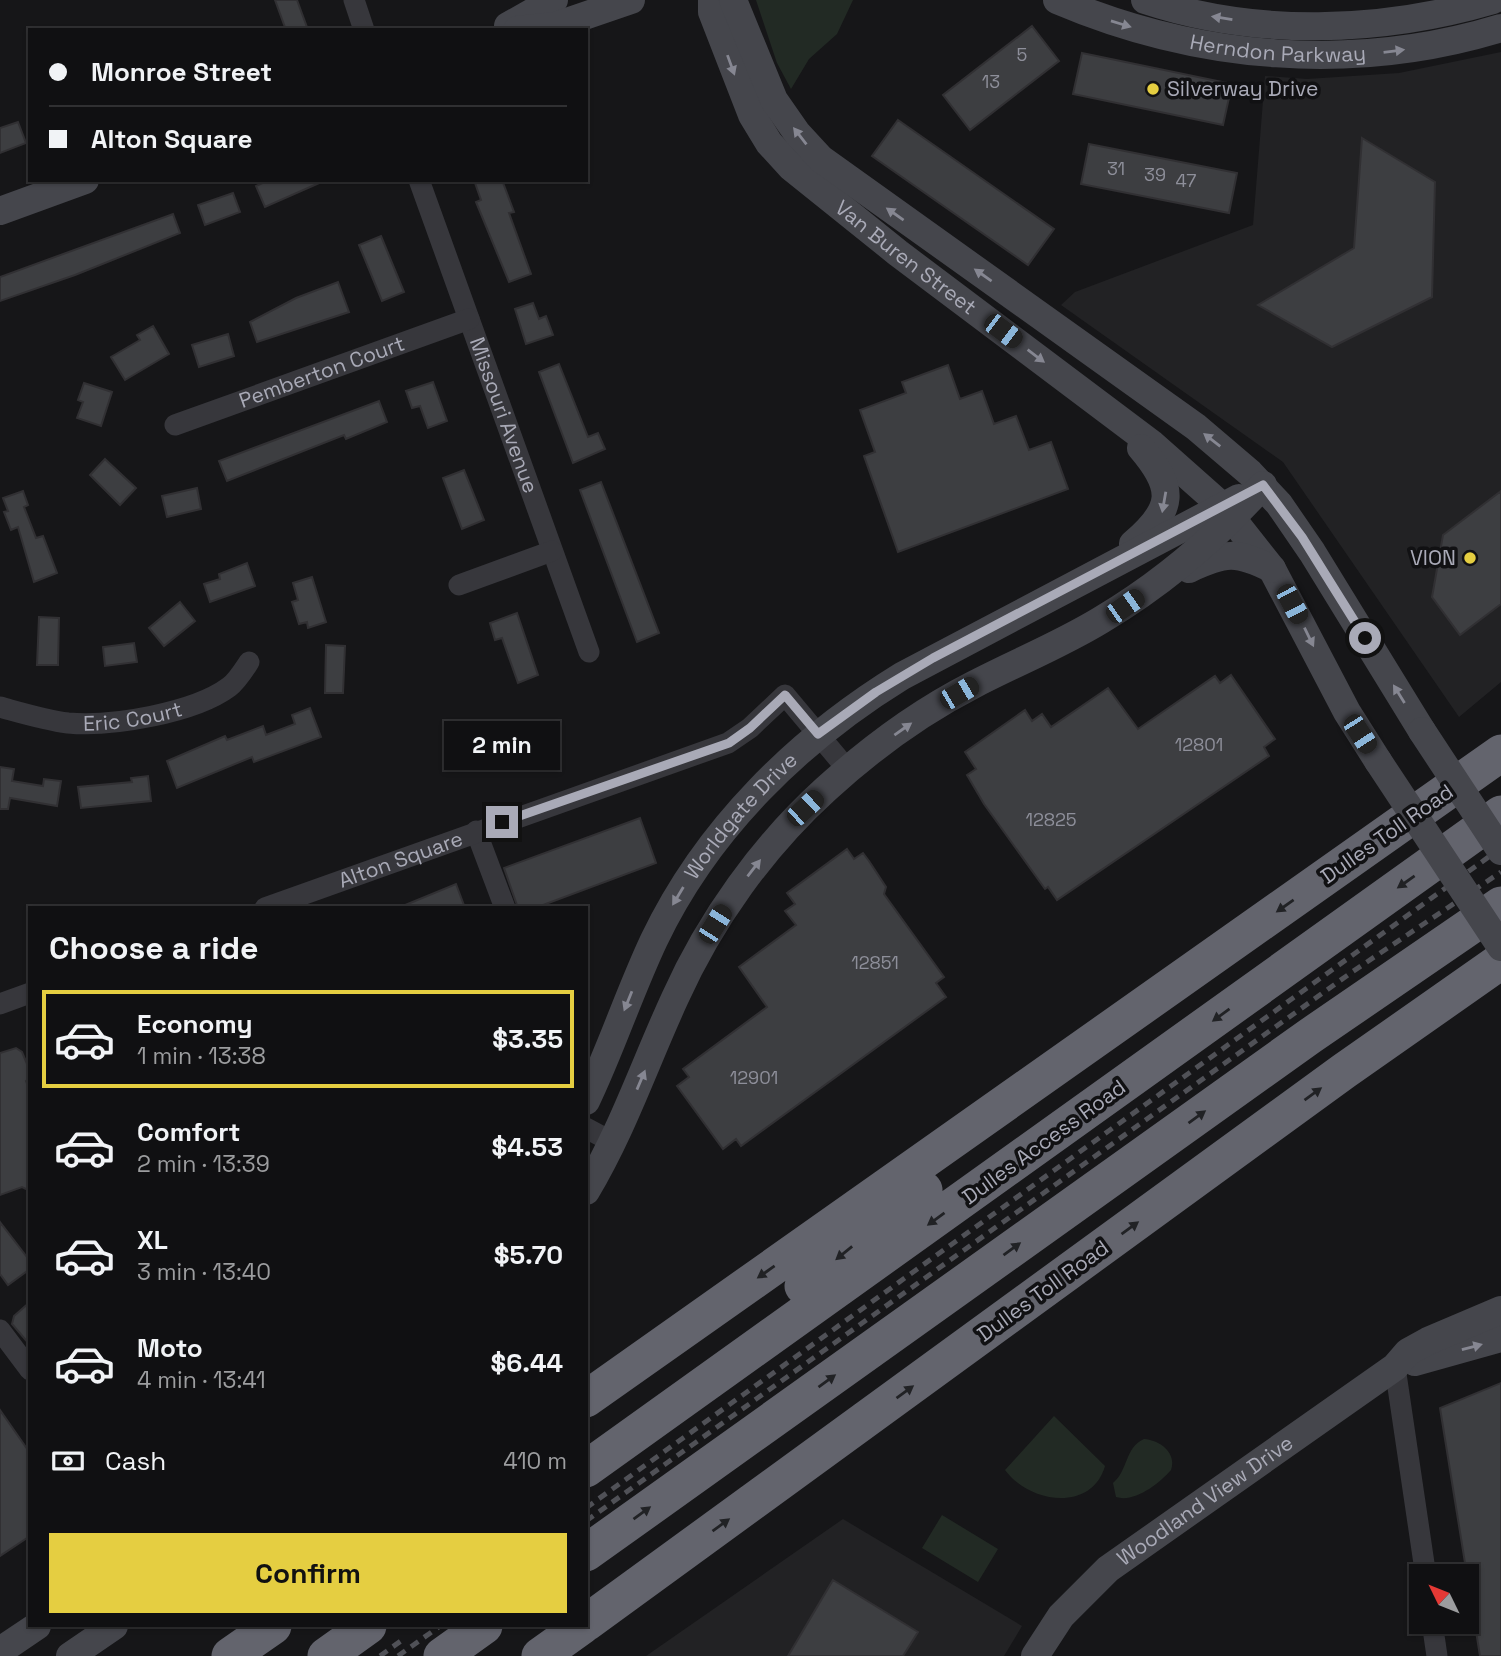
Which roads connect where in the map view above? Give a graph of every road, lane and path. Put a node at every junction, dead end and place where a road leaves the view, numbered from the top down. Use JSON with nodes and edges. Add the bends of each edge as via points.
{"nodes":[{"id":1,"x":354,"y":0,"type":"edge"},
{"id":2,"x":554,"y":0,"type":"edge"},
{"id":3,"x":631,"y":0,"type":"edge"},
{"id":4,"x":712,"y":0,"type":"edge"},
{"id":5,"x":733,"y":0,"type":"edge"},
{"id":6,"x":757,"y":0,"type":"edge"},
{"id":7,"x":1057,"y":0,"type":"edge"},
{"id":8,"x":1145,"y":0,"type":"edge"},
{"id":9,"x":1493,"y":0,"type":"edge"},
{"id":10,"x":363,"y":28,"type":"edge"},
{"id":11,"x":504,"y":28,"type":"edge"},
{"id":12,"x":536,"y":28,"type":"edge"},
{"id":13,"x":1501,"y":28,"type":"edge"},
{"id":14,"x":753,"y":53,"type":"junction"},
{"id":15,"x":80,"y":182,"type":"edge"},
{"id":16,"x":420,"y":182,"type":"edge"},
{"id":17,"x":0,"y":211,"type":"edge"},
{"id":18,"x":469,"y":319,"type":"junction"},
{"id":19,"x":1104,"y":407,"type":"junction"},
{"id":20,"x":176,"y":425,"type":"dead end"},
{"id":21,"x":1263,"y":485,"type":"junction"},
{"id":22,"x":1228,"y":512,"type":"junction"},
{"id":23,"x":552,"y":551,"type":"junction"},
{"id":24,"x":1272,"y":569,"type":"junction"},
{"id":25,"x":1099,"y":573,"type":"junction"},
{"id":26,"x":459,"y":585,"type":"dead end"},
{"id":27,"x":1146,"y":591,"type":"junction"},
{"id":28,"x":589,"y":652,"type":"dead end"},
{"id":29,"x":249,"y":662,"type":"dead end"},
{"id":30,"x":0,"y":707,"type":"edge"},
{"id":31,"x":818,"y":734,"type":"junction"},
{"id":32,"x":1501,"y":753,"type":"edge"},
{"id":33,"x":848,"y":770,"type":"junction"},
{"id":34,"x":1501,"y":814,"type":"edge"},
{"id":35,"x":476,"y":831,"type":"junction"},
{"id":36,"x":1501,"y":851,"type":"edge"},
{"id":37,"x":1501,"y":905,"type":"edge"},
{"id":38,"x":270,"y":906,"type":"edge"},
{"id":39,"x":504,"y":906,"type":"edge"},
{"id":40,"x":1501,"y":947,"type":"edge"},
{"id":41,"x":1501,"y":961,"type":"edge"},
{"id":42,"x":28,"y":994,"type":"edge"},
{"id":43,"x":0,"y":1003,"type":"edge"},
{"id":44,"x":1102,"y":1036,"type":"junction"},
{"id":45,"x":588,"y":1096,"type":"edge"},
{"id":46,"x":588,"y":1129,"type":"edge"},
{"id":47,"x":614,"y":1143,"type":"junction"},
{"id":48,"x":588,"y":1188,"type":"edge"},
{"id":49,"x":1501,"y":1310,"type":"edge"},
{"id":50,"x":0,"y":1330,"type":"edge"},
{"id":51,"x":1501,"y":1338,"type":"edge"},
{"id":52,"x":28,"y":1367,"type":"edge"},
{"id":53,"x":1395,"y":1367,"type":"junction"},
{"id":54,"x":588,"y":1398,"type":"edge"},
{"id":55,"x":588,"y":1466,"type":"edge"},
{"id":56,"x":588,"y":1467,"type":"edge"},
{"id":57,"x":588,"y":1552,"type":"edge"},
{"id":58,"x":1424,"y":1564,"type":"edge"},
{"id":59,"x":588,"y":1621,"type":"edge"},
{"id":60,"x":36,"y":1627,"type":"edge"},
{"id":61,"x":113,"y":1627,"type":"edge"},
{"id":62,"x":273,"y":1627,"type":"edge"},
{"id":63,"x":367,"y":1627,"type":"edge"},
{"id":64,"x":483,"y":1627,"type":"edge"},
{"id":65,"x":580,"y":1627,"type":"edge"},
{"id":66,"x":1434,"y":1634,"type":"edge"},
{"id":67,"x":0,"y":1651,"type":"edge"},
{"id":68,"x":70,"y":1656,"type":"edge"},
{"id":69,"x":230,"y":1656,"type":"edge"},
{"id":70,"x":326,"y":1656,"type":"edge"},
{"id":71,"x":442,"y":1656,"type":"edge"},
{"id":72,"x":540,"y":1656,"type":"edge"},
{"id":73,"x":1035,"y":1656,"type":"edge"},
{"id":74,"x":1437,"y":1656,"type":"edge"}],
"edges":[{"from":1,"to":10,"type":"street"},
{"from":2,"to":11,"type":"main road"},
{"from":3,"to":12,"type":"main road"},
{"from":4,"to":19,"type":"main road","name":"Van Buren Street","one_way":true,"via":[[712,12],[744,99],[779,155],[865,228]]},
{"from":5,"to":14,"type":"main road","name":"Van Buren Street"},
{"from":6,"to":14,"type":"main road"},
{"from":7,"to":13,"type":"main road","name":"Herndon Parkway","one_way":true,"via":[[1172,39],[1265,53],[1377,53]]},
{"from":9,"to":8,"type":"main road","name":"Herndon Parkway","one_way":true,"via":[[1399,20],[1343,26],[1237,20]]},
{"from":21,"to":14,"type":"main road","name":"Van Buren Street","one_way":true,"via":[[1185,419],[821,159],[774,100]]},
{"from":15,"to":17,"type":"main road"},
{"from":16,"to":18,"type":"street","name":"Missouri Avenue"},
{"from":18,"to":20,"type":"street","name":"Pemberton Court"},
{"from":18,"to":23,"type":"street","name":"Missouri Avenue"},
{"from":19,"to":22,"type":"main road","name":"Van Buren Street"},
{"from":19,"to":25,"type":"main road","one_way":true,"via":[[1161,472],[1167,499],[1156,524]]},
{"from":21,"to":22,"type":"main road","name":"Worldgate Drive"},
{"from":36,"to":21,"type":"main road","name":"Van Buren Street","one_way":true,"bridge":true,"via":[[1322,568]]},
{"from":22,"to":24,"type":"main road","name":"Van Buren Street"},
{"from":22,"to":25,"type":"main road","name":"Worldgate Drive"},
{"from":22,"to":27,"type":"main road","name":"Worldgate Drive","via":[[1219,534]]},
{"from":23,"to":26,"type":"street"},
{"from":23,"to":28,"type":"street","name":"Missouri Avenue"},
{"from":24,"to":27,"type":"main road","via":[[1247,557],[1223,555]]},
{"from":24,"to":40,"type":"main road","name":"Van Buren Street","one_way":true,"bridge":true,"via":[[1347,712]]},
{"from":25,"to":31,"type":"main road","name":"Worldgate Drive","via":[[902,676]]},
{"from":33,"to":27,"type":"main road","name":"Worldgate Drive","one_way":true,"via":[[946,701],[1076,635]]},
{"from":29,"to":30,"type":"street","name":"Eric Court","via":[[234,682],[214,695],[126,721],[68,723]]},
{"from":31,"to":33,"type":"street","name":"Alton Square"},
{"from":31,"to":35,"type":"street","name":"Alton Square","via":[[785,695],[729,743]]},
{"from":31,"to":45,"type":"main road","name":"Worldgate Drive","one_way":true,"via":[[734,818],[683,888],[655,939]]},
{"from":32,"to":44,"type":"highway","name":"Dulles Toll Road","one_way":true},
{"from":47,"to":33,"type":"main road","name":"Worldgate Drive","one_way":true,"via":[[675,998],[731,900],[785,829]]},
{"from":34,"to":56,"type":"highway","name":"Dulles Access Road","one_way":true},
{"from":35,"to":38,"type":"street","name":"Alton Square"},
{"from":35,"to":39,"type":"street"},
{"from":57,"to":37,"type":"highway","one_way":true},
{"from":59,"to":41,"type":"highway","name":"Dulles Toll Road","one_way":true},
{"from":42,"to":43,"type":"street"},
{"from":44,"to":54,"type":"highway","name":"Dulles Toll Road","one_way":true},
{"from":44,"to":55,"type":"highway","one_way":true,"via":[[942,1176],[648,1409]]},
{"from":46,"to":47,"type":"street"},
{"from":47,"to":48,"type":"main road","name":"Worldgate Drive"},
{"from":49,"to":53,"type":"main road","name":"Woodland View Drive","via":[[1408,1352]]},
{"from":50,"to":52,"type":"street"},
{"from":53,"to":51,"type":"main road","name":"Woodland View Drive","one_way":true},
{"from":53,"to":58,"type":"street"},
{"from":53,"to":73,"type":"main road","name":"Woodland View Drive","via":[[1108,1569],[1061,1616]]},
{"from":60,"to":67,"type":"main road"},
{"from":61,"to":68,"type":"main road"},
{"from":62,"to":69,"type":"highway"},
{"from":63,"to":70,"type":"highway"},
{"from":64,"to":71,"type":"highway"},
{"from":65,"to":72,"type":"highway","name":"Dulles Toll Road"},
{"from":66,"to":74,"type":"street"}]}
